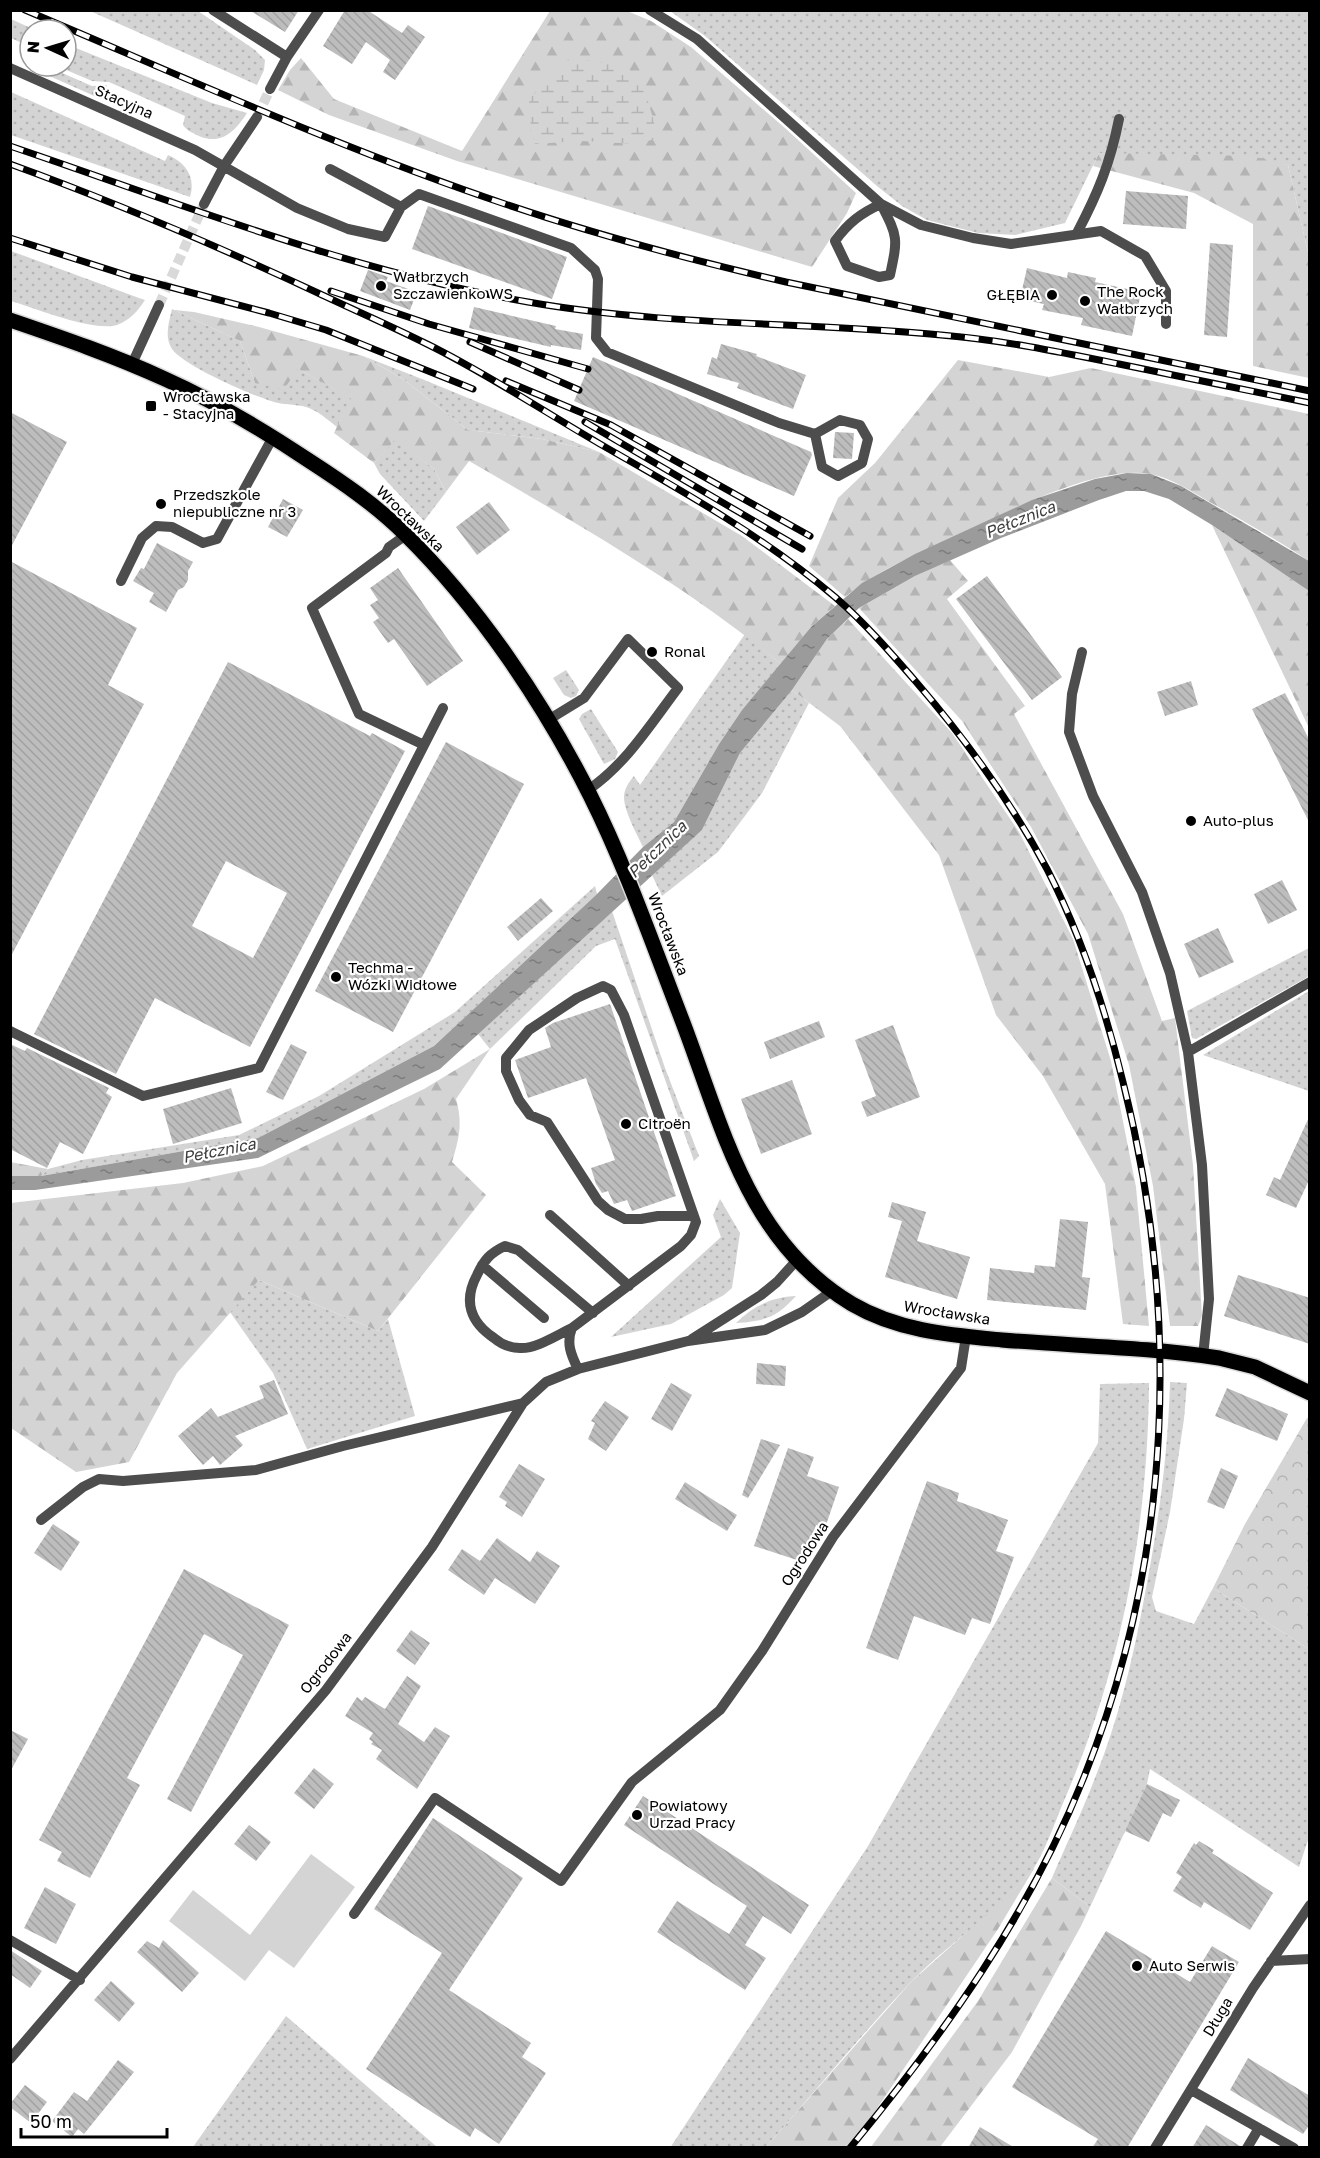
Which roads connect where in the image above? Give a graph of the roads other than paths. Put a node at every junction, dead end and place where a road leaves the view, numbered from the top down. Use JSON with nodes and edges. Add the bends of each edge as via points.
{"nodes":[{"id":1,"x":213,"y":10,"type":"edge"},
{"id":2,"x":319,"y":10,"type":"edge"},
{"id":3,"x":650,"y":10,"type":"edge"},
{"id":4,"x":287,"y":57,"type":"junction"},
{"id":5,"x":10,"y":68,"type":"edge"},
{"id":6,"x":270,"y":89,"type":"tunnel mouth"},
{"id":7,"x":257,"y":117,"type":"tunnel mouth"},
{"id":8,"x":1119,"y":119,"type":"dead end"},
{"id":9,"x":224,"y":166,"type":"junction"},
{"id":10,"x":330,"y":168,"type":"dead end"},
{"id":11,"x":204,"y":204,"type":"tunnel mouth"},
{"id":12,"x":881,"y":204,"type":"junction"},
{"id":13,"x":401,"y":207,"type":"junction"},
{"id":14,"x":1077,"y":233,"type":"junction"},
{"id":15,"x":159,"y":305,"type":"tunnel mouth"},
{"id":16,"x":10,"y":320,"type":"edge"},
{"id":17,"x":1166,"y":324,"type":"dead end"},
{"id":18,"x":132,"y":364,"type":"junction"},
{"id":19,"x":815,"y":434,"type":"junction"},
{"id":20,"x":273,"y":437,"type":"junction"},
{"id":21,"x":406,"y":535,"type":"junction"},
{"id":22,"x":121,"y":581,"type":"dead end"},
{"id":23,"x":1082,"y":652,"type":"dead end"},
{"id":24,"x":443,"y":708,"type":"dead end"},
{"id":25,"x":548,"y":720,"type":"junction"},
{"id":26,"x":424,"y":744,"type":"junction"},
{"id":27,"x":588,"y":790,"type":"junction"},
{"id":28,"x":1310,"y":982,"type":"edge"},
{"id":29,"x":10,"y":1031,"type":"edge"},
{"id":30,"x":1188,"y":1052,"type":"junction"},
{"id":31,"x":550,"y":1215,"type":"dead end"},
{"id":32,"x":693,"y":1216,"type":"junction"},
{"id":33,"x":796,"y":1261,"type":"junction"},
{"id":34,"x":483,"y":1265,"type":"junction"},
{"id":35,"x":629,"y":1286,"type":"junction"},
{"id":36,"x":832,"y":1290,"type":"junction"},
{"id":37,"x":593,"y":1313,"type":"junction"},
{"id":38,"x":544,"y":1318,"type":"dead end"},
{"id":39,"x":572,"y":1328,"type":"junction"},
{"id":40,"x":966,"y":1336,"type":"junction"},
{"id":41,"x":688,"y":1341,"type":"junction"},
{"id":42,"x":1203,"y":1356,"type":"junction"},
{"id":43,"x":578,"y":1369,"type":"junction"},
{"id":44,"x":1310,"y":1393,"type":"edge"},
{"id":45,"x":523,"y":1403,"type":"junction"},
{"id":46,"x":41,"y":1520,"type":"dead end"},
{"id":47,"x":1310,"y":1905,"type":"edge"},
{"id":48,"x":354,"y":1914,"type":"dead end"},
{"id":49,"x":10,"y":1940,"type":"edge"},
{"id":50,"x":1310,"y":1959,"type":"edge"},
{"id":51,"x":1271,"y":1961,"type":"junction"},
{"id":52,"x":80,"y":1980,"type":"junction"},
{"id":53,"x":10,"y":2059,"type":"edge"},
{"id":54,"x":1191,"y":2090,"type":"junction"},
{"id":55,"x":1260,"y":2128,"type":"junction"},
{"id":56,"x":1155,"y":2148,"type":"edge"},
{"id":57,"x":1247,"y":2148,"type":"edge"},
{"id":58,"x":1294,"y":2148,"type":"edge"}],
"edges":[{"from":1,"to":4,"type":"street"},
{"from":2,"to":4,"type":"street"},
{"from":3,"to":12,"type":"street","via":[[697,39]]},
{"from":4,"to":6,"type":"street"},
{"from":5,"to":9,"type":"street","name":"Stacyjna"},
{"from":7,"to":9,"type":"street"},
{"from":8,"to":14,"type":"street","via":[[1098,193]]},
{"from":9,"to":11,"type":"street"},
{"from":9,"to":13,"type":"street","name":"Stacyjna","via":[[297,208],[348,229],[385,237]]},
{"from":10,"to":13,"type":"street"},
{"from":12,"to":12,"type":"street","via":[[862,213],[835,241],[847,266],[879,277],[890,275],[896,247],[895,232]]},
{"from":12,"to":14,"type":"street","via":[[921,225],[1011,244]]},
{"from":13,"to":19,"type":"street","via":[[419,194],[571,248],[595,270],[596,338],[607,352]]},
{"from":14,"to":17,"type":"street","via":[[1101,231],[1145,256],[1166,291]]},
{"from":15,"to":18,"type":"street"},
{"from":16,"to":18,"type":"main road","name":"Wrocławska"},
{"from":18,"to":20,"type":"main road","name":"Wrocławska"},
{"from":19,"to":19,"type":"street","via":[[840,420],[860,425],[868,439],[862,463],[838,476],[822,467]]},
{"from":20,"to":21,"type":"main road","name":"Wrocławska","via":[[351,488]]},
{"from":20,"to":22,"type":"street","via":[[217,539],[203,543],[172,527],[156,526],[142,538]]},
{"from":21,"to":25,"type":"main road","name":"Wrocławska","via":[[458,592]]},
{"from":21,"to":26,"type":"street","via":[[312,608],[359,714]]},
{"from":23,"to":30,"type":"street","via":[[1072,694],[1069,732],[1093,796],[1142,892],[1170,973]]},
{"from":24,"to":26,"type":"street"},
{"from":25,"to":27,"type":"main road","name":"Wrocławska"},
{"from":25,"to":27,"type":"street","via":[[584,698],[628,639],[678,688],[623,760]]},
{"from":26,"to":29,"type":"street","via":[[259,1068],[143,1096]]},
{"from":27,"to":33,"type":"main road","name":"Wrocławska","via":[[645,924],[748,1193]]},
{"from":28,"to":30,"type":"street"},
{"from":30,"to":42,"type":"street","via":[[1202,1165],[1209,1287]]},
{"from":31,"to":35,"type":"street"},
{"from":32,"to":32,"type":"street","via":[[624,1015],[611,990],[603,986],[576,998],[529,1030],[506,1058],[506,1071],[519,1100],[530,1114],[547,1122],[598,1201],[625,1219]]},
{"from":32,"to":35,"type":"street","via":[[696,1222],[692,1235]]},
{"from":33,"to":36,"type":"main road","name":"Wrocławska"},
{"from":33,"to":41,"type":"street","name":"Ogrodowa","via":[[761,1295]]},
{"from":34,"to":37,"type":"street","via":[[492,1252],[505,1246],[518,1251]]},
{"from":34,"to":38,"type":"street"},
{"from":34,"to":39,"type":"street","via":[[468,1299],[470,1313],[483,1332],[500,1343],[522,1349]]},
{"from":35,"to":37,"type":"street"},
{"from":36,"to":40,"type":"main road","name":"Wrocławska","via":[[894,1323]]},
{"from":36,"to":41,"type":"street","name":"Ogrodowa","via":[[802,1312],[765,1330]]},
{"from":37,"to":39,"type":"street"},
{"from":39,"to":43,"type":"street","via":[[569,1345]]},
{"from":40,"to":42,"type":"main road","name":"Wrocławska"},
{"from":40,"to":48,"type":"street","name":"Ogrodowa","via":[[961,1368],[833,1537],[720,1710],[632,1782],[561,1881],[435,1798]]},
{"from":41,"to":43,"type":"street","name":"Ogrodowa"},
{"from":42,"to":44,"type":"main road","name":"Wrocławska","via":[[1255,1367]]},
{"from":43,"to":45,"type":"street","name":"Ogrodowa","via":[[546,1382]]},
{"from":45,"to":46,"type":"street","via":[[256,1470],[123,1481],[99,1479]]},
{"from":45,"to":52,"type":"street","name":"Ogrodowa","via":[[432,1547],[326,1690]]},
{"from":47,"to":51,"type":"street","name":"Długa"},
{"from":49,"to":52,"type":"street"},
{"from":50,"to":51,"type":"street"},
{"from":51,"to":54,"type":"street","name":"Długa"},
{"from":52,"to":53,"type":"street","name":"Ogrodowa"},
{"from":54,"to":55,"type":"street"},
{"from":54,"to":56,"type":"street","name":"Długa"},
{"from":55,"to":57,"type":"street"},
{"from":55,"to":58,"type":"street"}]}
